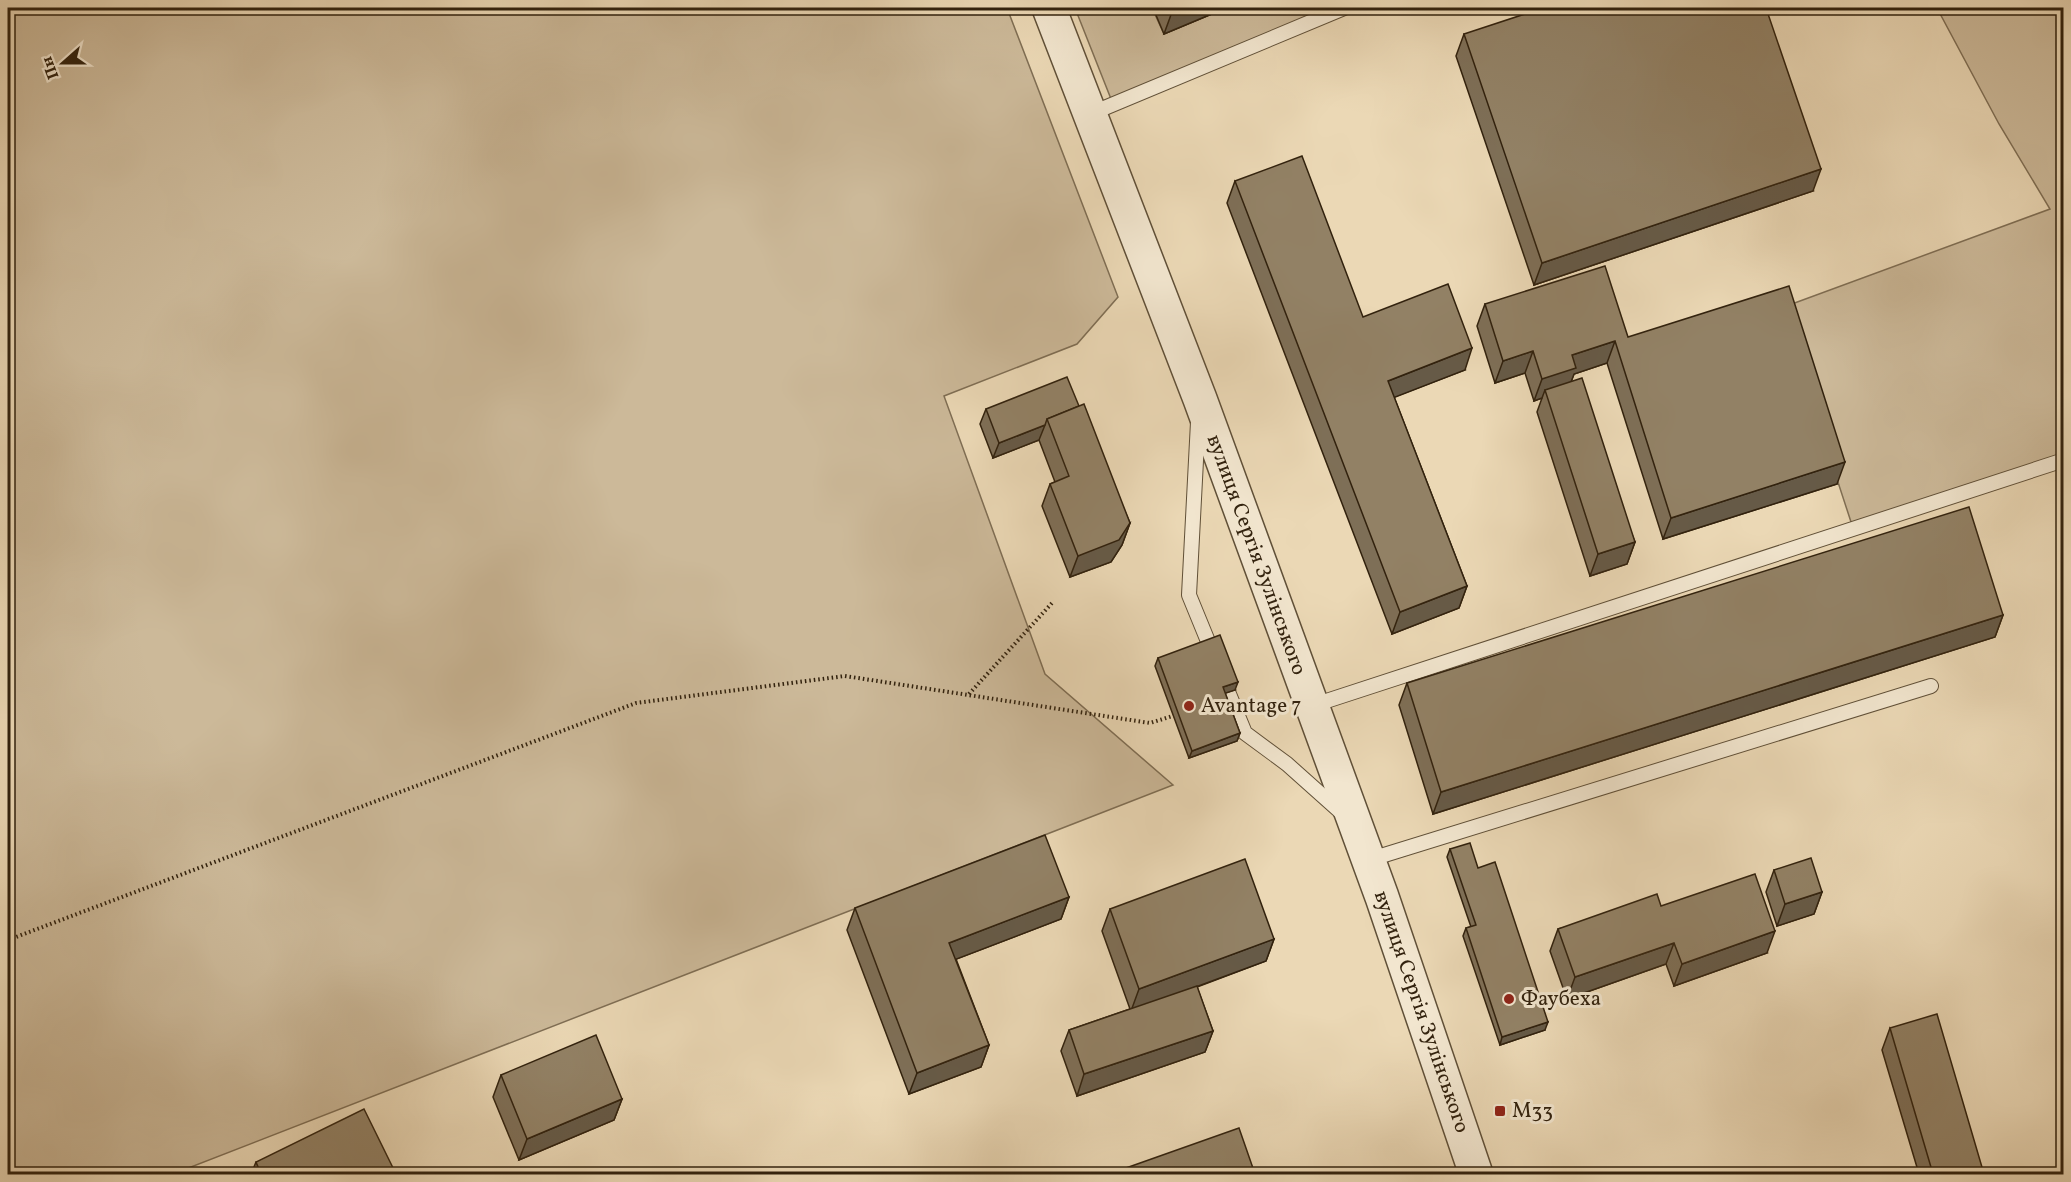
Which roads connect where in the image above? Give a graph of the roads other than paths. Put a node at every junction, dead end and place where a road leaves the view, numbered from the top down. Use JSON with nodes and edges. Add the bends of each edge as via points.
{"nodes":[{"id":1,"x":1049,"y":8,"type":"edge"},
{"id":2,"x":1344,"y":8,"type":"edge"},
{"id":3,"x":1090,"y":114,"type":"junction"},
{"id":4,"x":1200,"y":399,"type":"junction"},
{"id":5,"x":2064,"y":460,"type":"edge"},
{"id":6,"x":1931,"y":686,"type":"dead end"},
{"id":7,"x":1311,"y":706,"type":"junction"},
{"id":8,"x":1355,"y":825,"type":"junction"},
{"id":9,"x":1368,"y":860,"type":"junction"},
{"id":10,"x":1476,"y":1174,"type":"edge"}],
"edges":[{"from":1,"to":3,"type":"street","name":"вулиця Сергія Зулінського"},
{"from":2,"to":3,"type":"lane"},
{"from":3,"to":4,"type":"street","name":"вулиця Сергія Зулінського"},
{"from":4,"to":7,"type":"street","name":"вулиця Сергія Зулінського"},
{"from":4,"to":8,"type":"lane","via":[[1189,595],[1245,733]]},
{"from":5,"to":7,"type":"lane"},
{"from":6,"to":9,"type":"lane"},
{"from":7,"to":8,"type":"street","name":"вулиця Сергія Зулінського"},
{"from":8,"to":9,"type":"street","name":"вулиця Сергія Зулінського"},
{"from":9,"to":10,"type":"street","name":"вулиця Сергія Зулінського"}]}
